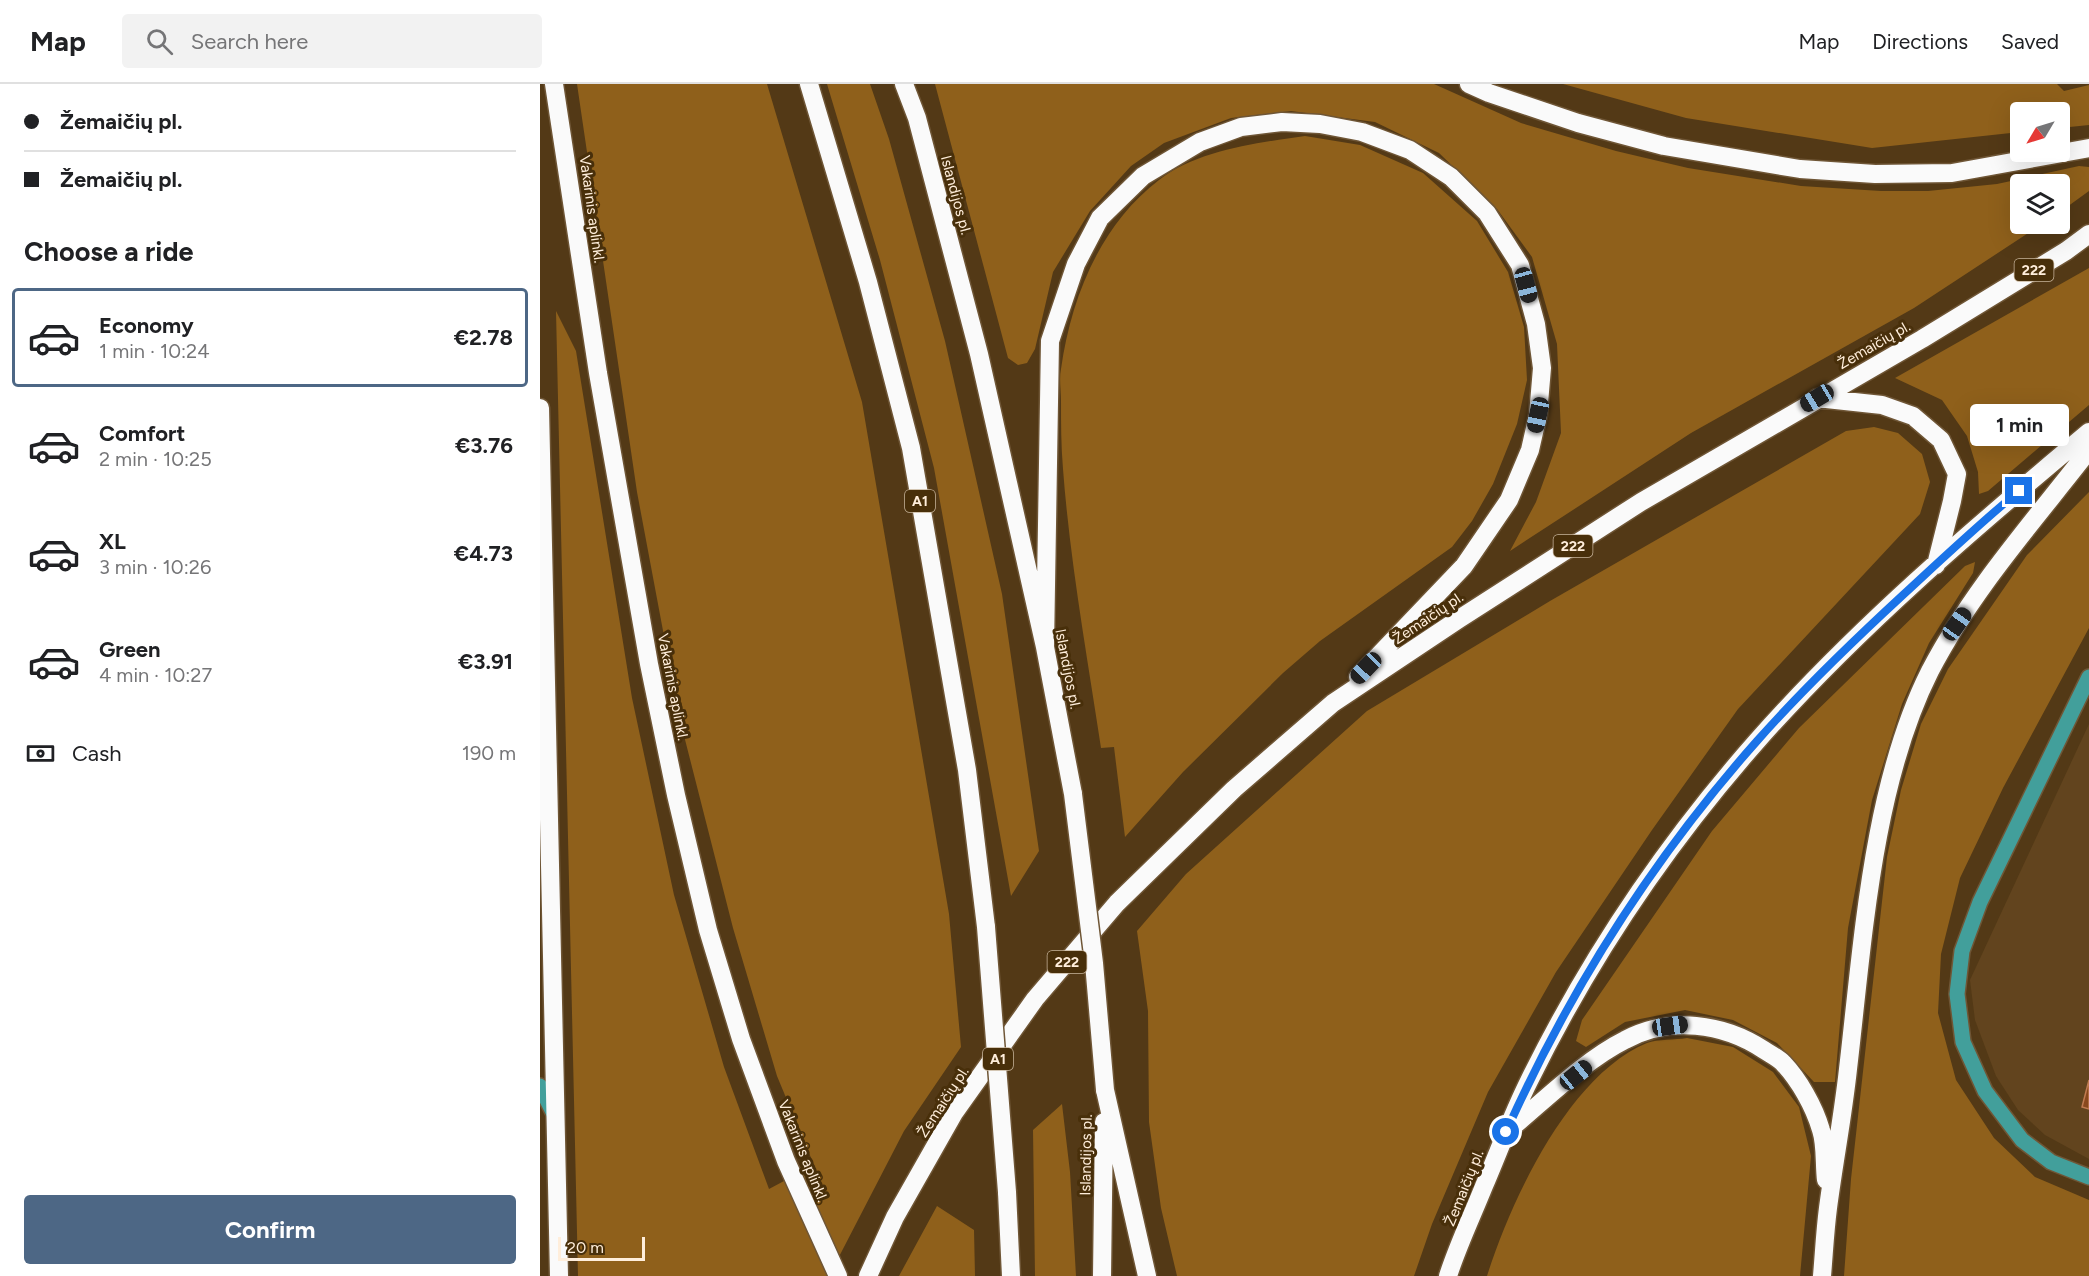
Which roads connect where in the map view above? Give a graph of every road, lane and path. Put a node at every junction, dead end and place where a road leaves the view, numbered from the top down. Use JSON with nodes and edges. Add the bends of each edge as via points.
{"nodes":[{"id":1,"x":554,"y":84,"type":"edge"},
{"id":2,"x":809,"y":84,"type":"edge"},
{"id":3,"x":904,"y":84,"type":"edge"},
{"id":4,"x":1469,"y":84,"type":"edge"},
{"id":5,"x":2089,"y":148,"type":"edge"},
{"id":6,"x":2089,"y":234,"type":"edge"},
{"id":7,"x":1817,"y":398,"type":"junction"},
{"id":8,"x":540,"y":408,"type":"edge"},
{"id":9,"x":2089,"y":432,"type":"edge"},
{"id":10,"x":2089,"y":450,"type":"edge"},
{"id":11,"x":1936,"y":565,"type":"junction"},
{"id":12,"x":1045,"y":647,"type":"junction"},
{"id":13,"x":2089,"y":677,"type":"edge"},
{"id":14,"x":1334,"y":703,"type":"junction"},
{"id":15,"x":545,"y":824,"type":"edge"},
{"id":16,"x":540,"y":1086,"type":"edge"},
{"id":17,"x":1105,"y":1090,"type":"junction"},
{"id":18,"x":555,"y":1116,"type":"junction"},
{"id":19,"x":1506,"y":1132,"type":"junction"},
{"id":20,"x":2089,"y":1177,"type":"edge"},
{"id":21,"x":1828,"y":1208,"type":"junction"},
{"id":22,"x":559,"y":1276,"type":"edge"},
{"id":23,"x":838,"y":1276,"type":"edge"},
{"id":24,"x":868,"y":1276,"type":"edge"},
{"id":25,"x":1011,"y":1276,"type":"edge"},
{"id":26,"x":1102,"y":1276,"type":"edge"},
{"id":27,"x":1148,"y":1276,"type":"edge"},
{"id":28,"x":1448,"y":1276,"type":"edge"},
{"id":29,"x":1822,"y":1276,"type":"edge"}],
"edges":[{"from":1,"to":23,"type":"highway","name":"Vakarinis aplinkl.","via":[[600,385],[649,664],[708,930],[741,1039],[786,1161]]},
{"from":2,"to":25,"type":"highway","number":"A1","bridge":true,"via":[[868,282],[910,448],[967,770],[986,927]]},
{"from":3,"to":12,"type":"highway","name":"Islandijos pl.","via":[[979,354]]},
{"from":4,"to":5,"type":"highway","via":[[1578,123],[1664,146],[1800,169],[1875,174],[1952,173]]},
{"from":6,"to":7,"type":"highway","name":"Žemaičių pl.","number":"222","via":[[1922,339]]},
{"from":7,"to":11,"type":"highway","via":[[1882,405],[1913,416],[1941,440],[1957,474]]},
{"from":7,"to":14,"type":"highway","name":"Žemaičių pl.","number":"222","via":[[1632,508]]},
{"from":8,"to":15,"type":"highway"},
{"from":9,"to":11,"type":"highway","name":"Žemaičių pl.","via":[[1983,520]]},
{"from":10,"to":21,"type":"highway","via":[[1957,624],[1930,671],[1909,720],[1890,781],[1872,876],[1844,1114]]},
{"from":11,"to":19,"type":"highway","name":"Žemaičių pl.","via":[[1838,655],[1756,741],[1692,821],[1641,889],[1595,963],[1549,1041]]},
{"from":12,"to":14,"type":"highway","via":[[1050,341],[1076,264],[1100,218],[1143,176],[1200,142],[1241,127],[1282,122],[1362,132],[1410,150],[1451,177],[1487,213],[1520,265],[1536,324],[1542,368],[1530,450],[1509,500],[1464,566]]},
{"from":12,"to":17,"type":"highway","name":"Islandijos pl.","bridge":true,"via":[[1073,794]]},
{"from":13,"to":20,"type":"street","via":[[1980,902],[1962,951],[1957,994],[1963,1042],[1985,1091],[2022,1140],[2051,1162]]},
{"from":14,"to":24,"type":"highway","name":"Žemaičių pl.","number":"222","via":[[1234,789],[1117,903],[1035,999],[954,1113],[895,1217]]},
{"from":15,"to":18,"type":"highway"},
{"from":16,"to":18,"type":"street"},
{"from":17,"to":26,"type":"highway","name":"Islandijos pl."},
{"from":17,"to":27,"type":"highway"},
{"from":18,"to":22,"type":"highway"},
{"from":19,"to":21,"type":"highway","via":[[1594,1060],[1626,1039],[1686,1024],[1721,1029],[1750,1041],[1782,1062],[1803,1089],[1822,1131]]},
{"from":19,"to":28,"type":"highway","name":"Žemaičių pl."},
{"from":21,"to":29,"type":"highway"}]}
